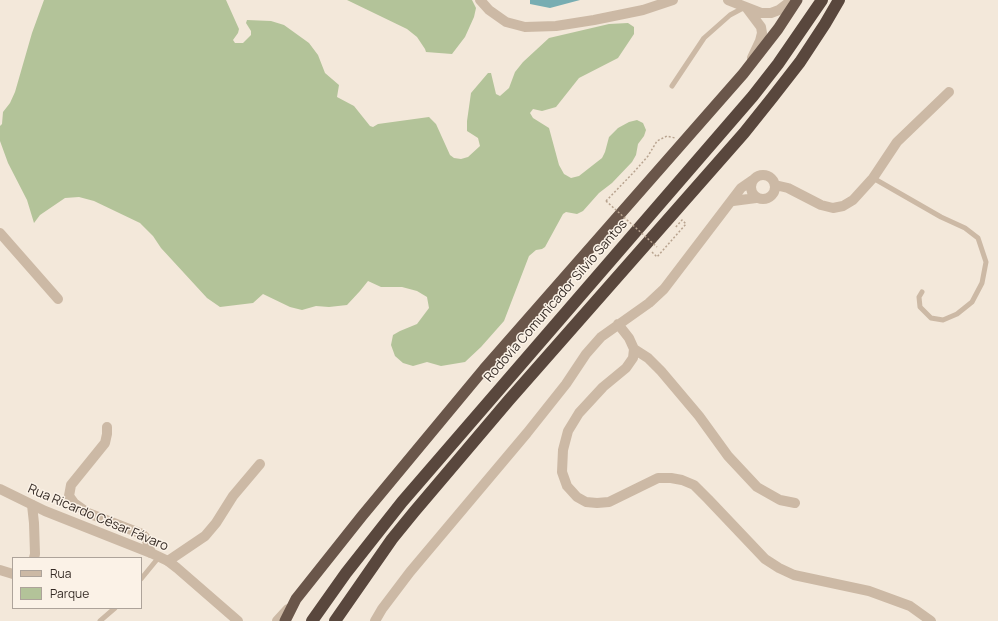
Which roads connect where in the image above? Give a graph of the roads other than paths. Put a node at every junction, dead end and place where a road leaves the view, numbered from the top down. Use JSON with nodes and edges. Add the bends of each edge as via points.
{"nodes":[{"id":1,"x":480,"y":0,"type":"edge"},
{"id":2,"x":673,"y":0,"type":"edge"},
{"id":3,"x":728,"y":0,"type":"edge"},
{"id":4,"x":792,"y":0,"type":"edge"},
{"id":5,"x":797,"y":0,"type":"edge"},
{"id":6,"x":822,"y":0,"type":"edge"},
{"id":7,"x":839,"y":0,"type":"edge"},
{"id":8,"x":842,"y":0,"type":"edge"},
{"id":9,"x":743,"y":4,"type":"edge"},
{"id":10,"x":825,"y":24,"type":"junction"},
{"id":11,"x":743,"y":74,"type":"junction"},
{"id":12,"x":672,"y":86,"type":"dead end"},
{"id":13,"x":949,"y":92,"type":"dead end"},
{"id":14,"x":873,"y":178,"type":"junction"},
{"id":15,"x":754,"y":179,"type":"junction"},
{"id":16,"x":775,"y":185,"type":"junction"},
{"id":17,"x":756,"y":198,"type":"junction"},
{"id":18,"x":733,"y":201,"type":"junction"},
{"id":19,"x":0,"y":233,"type":"edge"},
{"id":20,"x":922,"y":292,"type":"dead end"},
{"id":21,"x":58,"y":299,"type":"dead end"},
{"id":22,"x":618,"y":324,"type":"junction"},
{"id":23,"x":634,"y":350,"type":"junction"},
{"id":24,"x":106,"y":427,"type":"dead end"},
{"id":25,"x":260,"y":464,"type":"dead end"},
{"id":26,"x":0,"y":489,"type":"edge"},
{"id":27,"x":795,"y":503,"type":"dead end"},
{"id":28,"x":32,"y":505,"type":"junction"},
{"id":29,"x":34,"y":557,"type":"edge"},
{"id":30,"x":159,"y":557,"type":"junction"},
{"id":31,"x":371,"y":569,"type":"junction"},
{"id":32,"x":0,"y":570,"type":"edge"},
{"id":33,"x":12,"y":574,"type":"edge"},
{"id":34,"x":142,"y":578,"type":"edge"},
{"id":35,"x":296,"y":599,"type":"junction"},
{"id":36,"x":114,"y":609,"type":"edge"},
{"id":37,"x":100,"y":621,"type":"edge"},
{"id":38,"x":238,"y":621,"type":"edge"},
{"id":39,"x":278,"y":621,"type":"edge"},
{"id":40,"x":285,"y":621,"type":"edge"},
{"id":41,"x":312,"y":621,"type":"edge"},
{"id":42,"x":335,"y":621,"type":"edge"},
{"id":43,"x":347,"y":621,"type":"edge"},
{"id":44,"x":375,"y":621,"type":"edge"},
{"id":45,"x":931,"y":621,"type":"edge"}],
"edges":[{"from":1,"to":2,"type":"street","via":[[506,22],[525,27],[556,26],[594,20],[643,10]]},
{"from":3,"to":9,"type":"street"},
{"from":4,"to":9,"type":"street","via":[[771,14],[761,13]]},
{"from":5,"to":11,"type":"highway"},
{"from":6,"to":41,"type":"highway","name":"Rodovia Comunicador Silvio Santos","via":[[753,96],[406,496]]},
{"from":7,"to":10,"type":"highway"},
{"from":8,"to":10,"type":"highway"},
{"from":9,"to":11,"type":"street","via":[[761,27],[762,33]]},
{"from":9,"to":12,"type":"lane","via":[[704,38]]},
{"from":10,"to":31,"type":"highway","via":[[772,98],[651,246],[509,400],[414,512]]},
{"from":11,"to":35,"type":"highway","via":[[484,369]]},
{"from":13,"to":14,"type":"street","via":[[897,142]]},
{"from":14,"to":16,"type":"street","via":[[853,200],[833,208],[821,205],[788,188]]},
{"from":14,"to":20,"type":"lane","via":[[965,228],[978,238],[986,262],[982,283],[972,302],[944,320],[931,318],[920,307],[918,297]]},
{"from":15,"to":16,"type":"street","via":[[764,175],[771,178]]},
{"from":15,"to":17,"type":"street","via":[[751,191]]},
{"from":15,"to":18,"type":"street","via":[[742,188]]},
{"from":16,"to":17,"type":"street","via":[[774,193],[769,198]]},
{"from":17,"to":18,"type":"street"},
{"from":18,"to":22,"type":"street","via":[[664,289],[650,303]]},
{"from":19,"to":21,"type":"street"},
{"from":22,"to":23,"type":"street","via":[[629,338]]},
{"from":22,"to":44,"type":"street","via":[[601,337],[586,354],[527,433],[410,572]]},
{"from":23,"to":27,"type":"street","via":[[648,358],[661,371],[728,456],[757,487],[780,500]]},
{"from":23,"to":45,"type":"street","via":[[633,358],[626,368],[579,413],[568,431],[562,450],[562,472],[567,486],[577,497],[586,502],[609,502],[658,478],[682,480],[694,485],[765,559],[779,568],[794,575],[869,591],[910,606]]},
{"from":24,"to":30,"type":"street","via":[[104,443],[71,485],[69,496],[88,513],[142,534]]},
{"from":25,"to":30,"type":"street","via":[[233,496],[205,536]]},
{"from":26,"to":28,"type":"street","name":"Rua Ricardo César Fávaro"},
{"from":28,"to":29,"type":"street"},
{"from":28,"to":30,"type":"street","name":"Rua Ricardo César Fávaro"},
{"from":30,"to":34,"type":"lane"},
{"from":30,"to":38,"type":"street","name":"Rua Ricardo César Fávaro","via":[[177,568]]},
{"from":31,"to":42,"type":"highway"},
{"from":31,"to":43,"type":"highway"},
{"from":32,"to":33,"type":"street"},
{"from":35,"to":39,"type":"street"},
{"from":35,"to":40,"type":"highway"},
{"from":36,"to":37,"type":"lane"}]}
